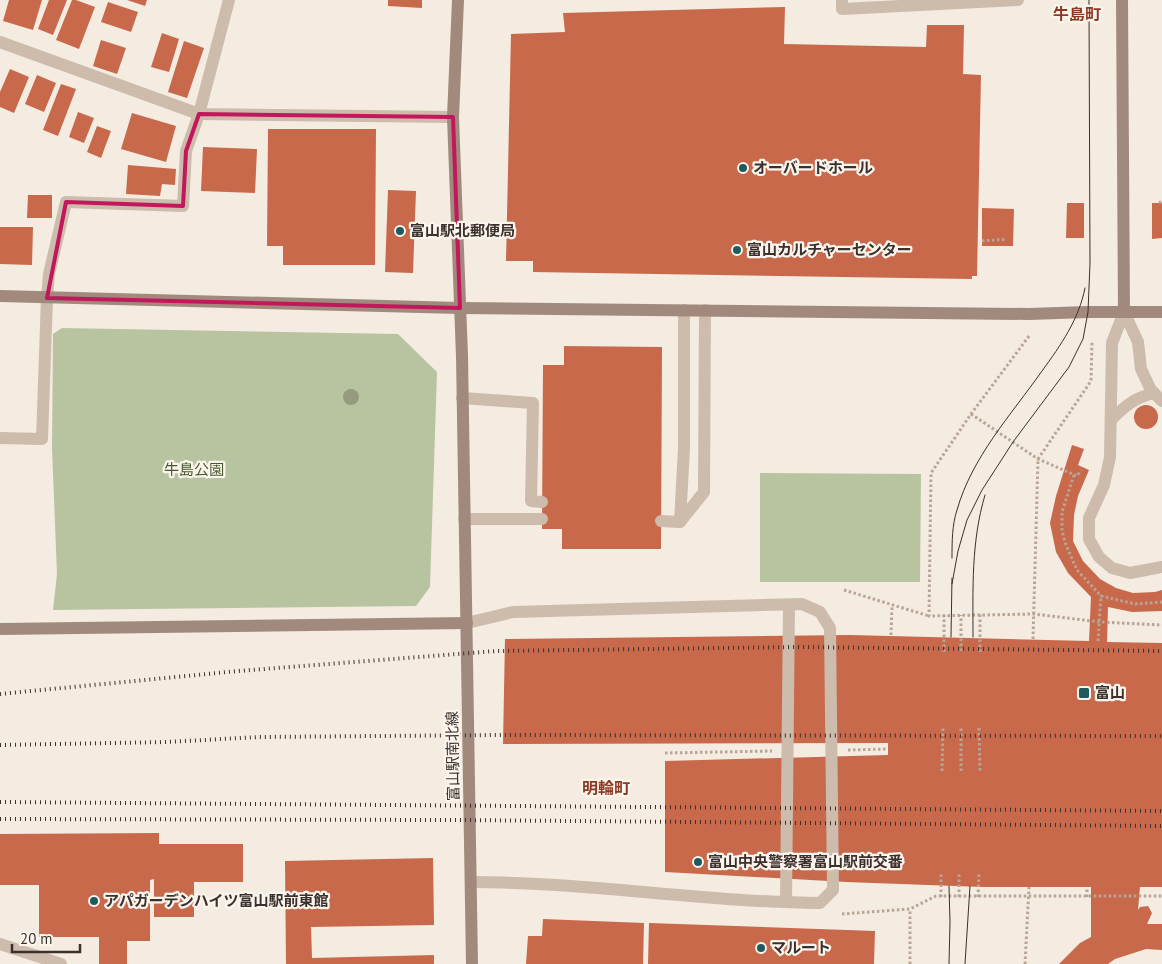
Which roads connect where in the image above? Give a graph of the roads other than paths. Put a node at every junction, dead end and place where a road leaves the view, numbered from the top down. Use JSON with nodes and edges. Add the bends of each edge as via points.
{"nodes":[{"id":1,"x":229,"y":0,"type":"edge"},
{"id":2,"x":458,"y":0,"type":"edge"},
{"id":3,"x":842,"y":0,"type":"edge"},
{"id":4,"x":1018,"y":0,"type":"edge"},
{"id":5,"x":1122,"y":0,"type":"edge"},
{"id":6,"x":0,"y":42,"type":"edge"},
{"id":7,"x":199,"y":114,"type":"junction"},
{"id":8,"x":453,"y":117,"type":"junction"},
{"id":9,"x":0,"y":296,"type":"edge"},
{"id":10,"x":47,"y":298,"type":"junction"},
{"id":11,"x":460,"y":308,"type":"junction"},
{"id":12,"x":684,"y":310,"type":"junction"},
{"id":13,"x":705,"y":310,"type":"junction"},
{"id":14,"x":1124,"y":312,"type":"junction"},
{"id":15,"x":1162,"y":312,"type":"edge"},
{"id":16,"x":1158,"y":397,"type":"edge"},
{"id":17,"x":462,"y":398,"type":"junction"},
{"id":18,"x":1111,"y":420,"type":"junction"},
{"id":19,"x":0,"y":438,"type":"edge"},
{"id":20,"x":542,"y":502,"type":"dead end"},
{"id":21,"x":464,"y":519,"type":"junction"},
{"id":22,"x":542,"y":519,"type":"dead end"},
{"id":23,"x":661,"y":521,"type":"dead end"},
{"id":24,"x":680,"y":522,"type":"junction"},
{"id":25,"x":1162,"y":567,"type":"edge"},
{"id":26,"x":789,"y":605,"type":"junction"},
{"id":27,"x":467,"y":622,"type":"junction"},
{"id":28,"x":0,"y":629,"type":"edge"},
{"id":29,"x":471,"y":882,"type":"junction"},
{"id":30,"x":786,"y":902,"type":"junction"},
{"id":31,"x":0,"y":944,"type":"edge"},
{"id":32,"x":61,"y":964,"type":"edge"},
{"id":33,"x":472,"y":964,"type":"edge"}],
"edges":[{"from":1,"to":7,"type":"street"},
{"from":2,"to":8,"type":"street","name":"富山駅南北線"},
{"from":3,"to":4,"type":"street","via":[[842,9]]},
{"from":5,"to":14,"type":"street"},
{"from":6,"to":7,"type":"street"},
{"from":7,"to":8,"type":"street"},
{"from":7,"to":10,"type":"street","via":[[186,151],[183,206],[66,202]]},
{"from":8,"to":11,"type":"street","name":"富山駅南北線"},
{"from":9,"to":10,"type":"street"},
{"from":10,"to":11,"type":"street"},
{"from":10,"to":19,"type":"street","via":[[42,439]]},
{"from":11,"to":12,"type":"street"},
{"from":11,"to":17,"type":"street","name":"富山駅南北線"},
{"from":12,"to":13,"type":"street"},
{"from":12,"to":24,"type":"street","via":[[684,448]]},
{"from":13,"to":14,"type":"street"},
{"from":13,"to":24,"type":"street","via":[[704,492]]},
{"from":14,"to":15,"type":"street"},
{"from":14,"to":16,"type":"street","via":[[1138,342],[1141,369]]},
{"from":14,"to":18,"type":"street","via":[[1112,343]]},
{"from":16,"to":18,"type":"street","via":[[1143,396],[1125,406]]},
{"from":17,"to":20,"type":"street","via":[[533,403],[531,501]]},
{"from":17,"to":21,"type":"street","name":"富山駅南北線"},
{"from":18,"to":25,"type":"street","via":[[1110,457],[1104,484],[1089,518],[1089,538],[1099,557],[1112,568],[1130,572]]},
{"from":21,"to":22,"type":"street"},
{"from":21,"to":27,"type":"street","name":"富山駅南北線"},
{"from":23,"to":24,"type":"street"},
{"from":26,"to":27,"type":"street","via":[[513,612]]},
{"from":26,"to":30,"type":"street"},
{"from":26,"to":30,"type":"street","via":[[802,604],[820,612],[830,628],[833,890],[820,903]]},
{"from":27,"to":28,"type":"street"},
{"from":27,"to":29,"type":"street","name":"富山駅南北線"},
{"from":29,"to":30,"type":"street","via":[[514,882]]},
{"from":29,"to":33,"type":"street","name":"富山駅南北線"},
{"from":31,"to":32,"type":"street"}]}
